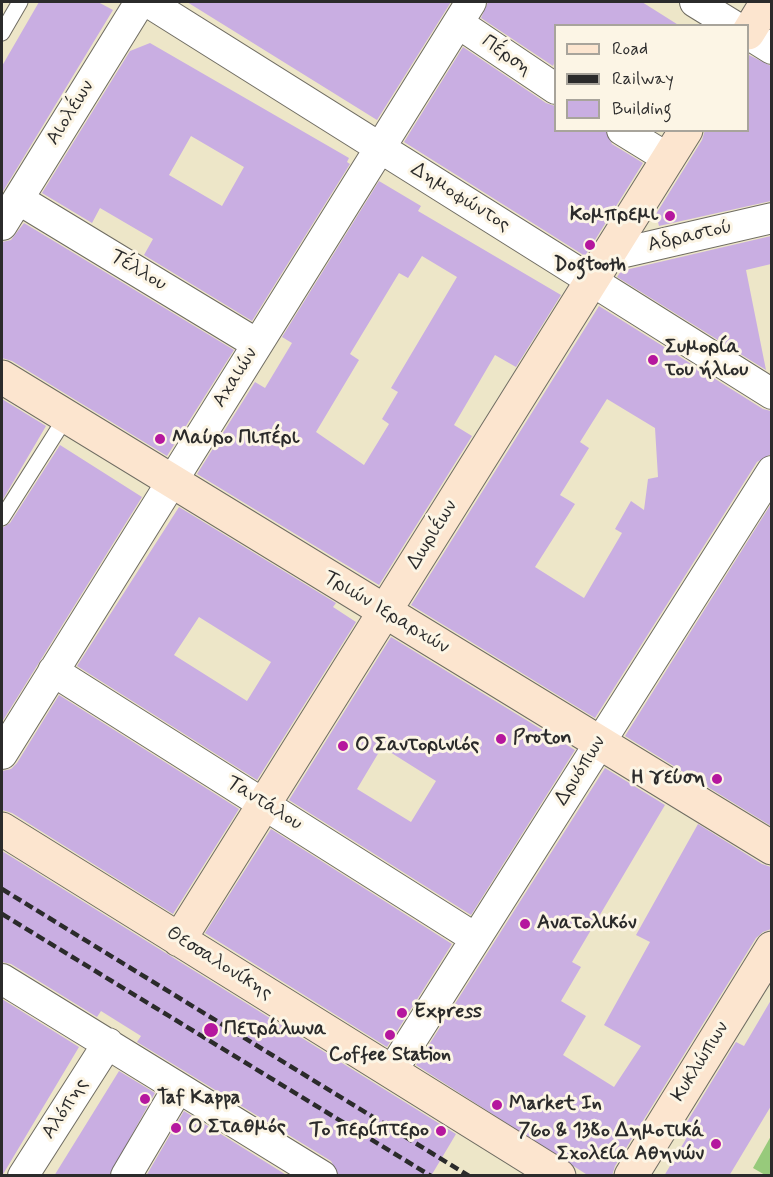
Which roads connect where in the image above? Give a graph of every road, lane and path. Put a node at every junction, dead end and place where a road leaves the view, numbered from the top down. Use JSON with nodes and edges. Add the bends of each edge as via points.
{"nodes":[{"id":1,"x":20,"y":2,"type":"edge"},
{"id":2,"x":140,"y":2,"type":"edge"},
{"id":3,"x":148,"y":2,"type":"edge"},
{"id":4,"x":695,"y":2,"type":"edge"},
{"id":5,"x":767,"y":2,"type":"edge"},
{"id":6,"x":465,"y":12,"type":"edge"},
{"id":7,"x":731,"y":24,"type":"edge"},
{"id":8,"x":749,"y":30,"type":"edge"},
{"id":9,"x":2,"y":33,"type":"edge"},
{"id":10,"x":749,"y":34,"type":"edge"},
{"id":11,"x":771,"y":49,"type":"edge"},
{"id":12,"x":554,"y":88,"type":"edge"},
{"id":13,"x":625,"y":132,"type":"edge"},
{"id":14,"x":686,"y":132,"type":"edge"},
{"id":15,"x":380,"y":147,"type":"junction"},
{"id":16,"x":669,"y":159,"type":"junction"},
{"id":17,"x":18,"y":199,"type":"junction"},
{"id":18,"x":771,"y":218,"type":"edge"},
{"id":19,"x":2,"y":225,"type":"edge"},
{"id":20,"x":600,"y":268,"type":"junction"},
{"id":21,"x":257,"y":344,"type":"junction"},
{"id":22,"x":2,"y":377,"type":"edge"},
{"id":23,"x":771,"y":394,"type":"edge"},
{"id":24,"x":66,"y":417,"type":"junction"},
{"id":25,"x":771,"y":471,"type":"edge"},
{"id":26,"x":171,"y":482,"type":"junction"},
{"id":27,"x":2,"y":518,"type":"edge"},
{"id":28,"x":385,"y":612,"type":"junction"},
{"id":29,"x":53,"y":671,"type":"junction"},
{"id":30,"x":599,"y":743,"type":"junction"},
{"id":31,"x":2,"y":754,"type":"edge"},
{"id":32,"x":264,"y":804,"type":"junction"},
{"id":33,"x":2,"y":829,"type":"edge"},
{"id":34,"x":771,"y":848,"type":"edge"},
{"id":35,"x":475,"y":938,"type":"junction"},
{"id":36,"x":179,"y":940,"type":"junction"},
{"id":37,"x":771,"y":948,"type":"edge"},
{"id":38,"x":2,"y":980,"type":"edge"},
{"id":39,"x":108,"y":1043,"type":"junction"},
{"id":40,"x":392,"y":1071,"type":"junction"},
{"id":41,"x":178,"y":1088,"type":"junction"},
{"id":42,"x":2,"y":1172,"type":"edge"},
{"id":43,"x":8,"y":1176,"type":"edge"},
{"id":44,"x":23,"y":1176,"type":"edge"},
{"id":45,"x":126,"y":1176,"type":"edge"},
{"id":46,"x":322,"y":1176,"type":"edge"},
{"id":47,"x":559,"y":1176,"type":"edge"},
{"id":48,"x":631,"y":1176,"type":"edge"}],
"edges":[{"from":1,"to":9,"type":"lane"},
{"from":2,"to":17,"type":"street","name":"Αιολέων"},
{"from":3,"to":15,"type":"street","name":"Δημοφώντος"},
{"from":4,"to":7,"type":"street"},
{"from":5,"to":8,"type":"street"},
{"from":6,"to":12,"type":"street","name":"Πέρση"},
{"from":6,"to":15,"type":"street","name":"Αχαιών"},
{"from":10,"to":11,"type":"street"},
{"from":13,"to":16,"type":"street"},
{"from":14,"to":16,"type":"street","name":"Δωριέων"},
{"from":15,"to":20,"type":"street","name":"Δημοφώντος"},
{"from":15,"to":21,"type":"street","name":"Αχαιών"},
{"from":16,"to":20,"type":"street","name":"Δωριέων"},
{"from":17,"to":19,"type":"street","name":"Αιολέων"},
{"from":17,"to":21,"type":"street","name":"Τέλλου"},
{"from":18,"to":20,"type":"street","name":"Αδραστού"},
{"from":20,"to":23,"type":"street","name":"Δημοφώντος"},
{"from":20,"to":28,"type":"street","name":"Δωριέων"},
{"from":21,"to":26,"type":"street","name":"Αχαιών"},
{"from":22,"to":24,"type":"street","name":"Τριών Ιεραρχών"},
{"from":24,"to":26,"type":"street","name":"Τριών Ιεραρχών"},
{"from":24,"to":27,"type":"lane"},
{"from":25,"to":30,"type":"street","name":"Δρυόπων"},
{"from":26,"to":28,"type":"street","name":"Τριών Ιεραρχών"},
{"from":26,"to":29,"type":"street","name":"Αχαιών"},
{"from":28,"to":30,"type":"street","name":"Τριών Ιεραρχών"},
{"from":28,"to":32,"type":"street","name":"Δωριέων"},
{"from":29,"to":31,"type":"street","name":"Αχαιών"},
{"from":29,"to":32,"type":"street","name":"Ταντάλου"},
{"from":30,"to":34,"type":"street","name":"Τριών Ιεραρχών"},
{"from":30,"to":35,"type":"street","name":"Δρυόπων"},
{"from":32,"to":35,"type":"street","name":"Ταντάλου"},
{"from":32,"to":36,"type":"street","name":"Δωριέων"},
{"from":33,"to":36,"type":"street","name":"Θεσσαλονίκης"},
{"from":35,"to":40,"type":"street","name":"Δρυόπων"},
{"from":36,"to":40,"type":"street","name":"Θεσσαλονίκης"},
{"from":37,"to":48,"type":"street","name":"Κυκλώπων"},
{"from":38,"to":39,"type":"street"},
{"from":39,"to":41,"type":"street"},
{"from":39,"to":44,"type":"street","name":"Αλόπης"},
{"from":40,"to":47,"type":"street","name":"Θεσσαλονίκης"},
{"from":41,"to":45,"type":"street"},
{"from":41,"to":46,"type":"street"},
{"from":42,"to":43,"type":"street"}]}
